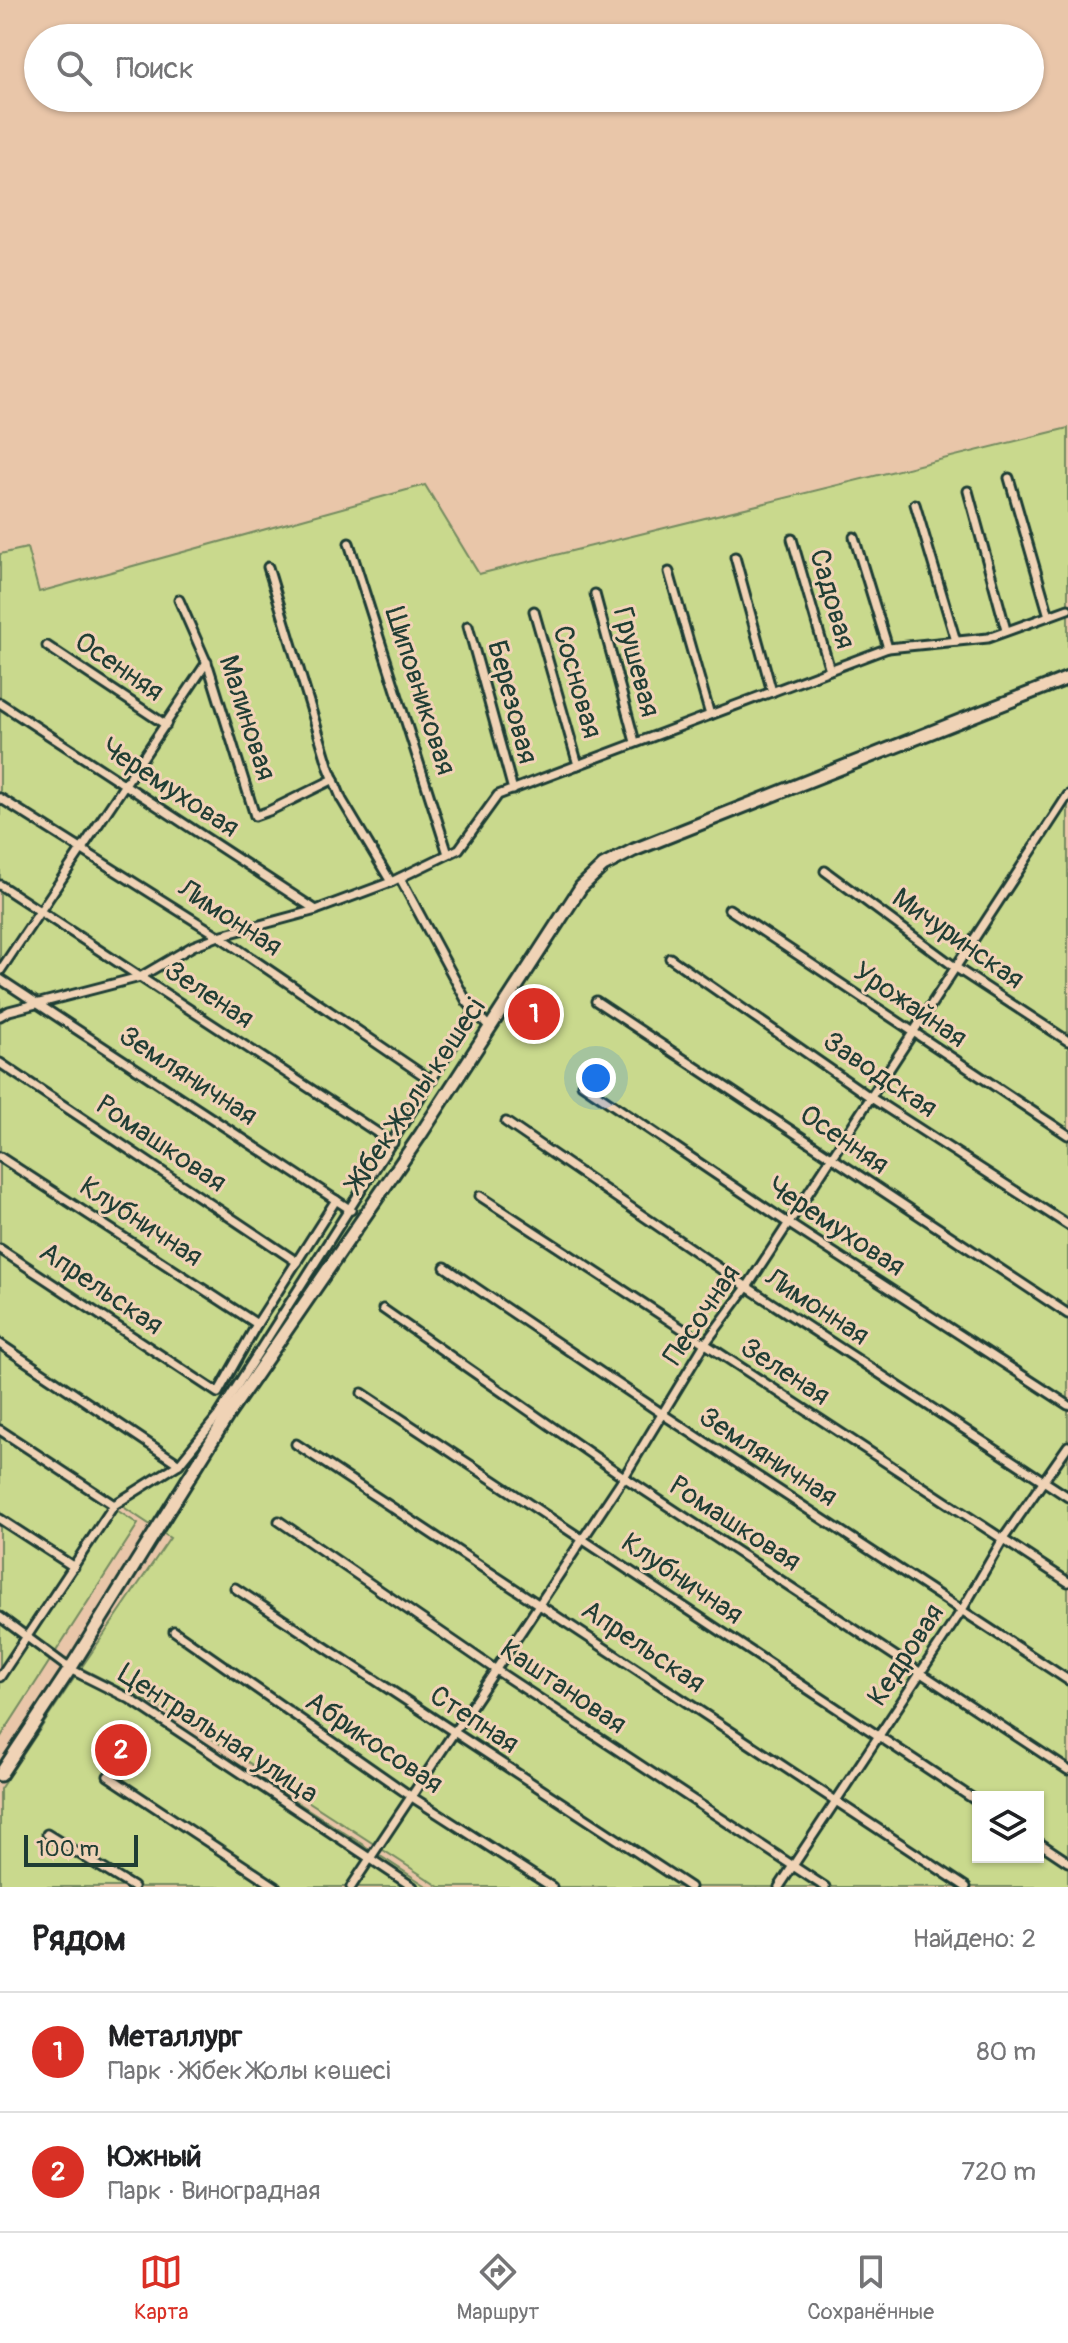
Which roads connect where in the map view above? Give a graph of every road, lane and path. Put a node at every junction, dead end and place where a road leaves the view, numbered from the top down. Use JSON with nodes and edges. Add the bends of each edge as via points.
{"nodes":[{"id":1,"x":1009,"y":478,"type":"dead end"},
{"id":2,"x":968,"y":491,"type":"dead end"},
{"id":3,"x":915,"y":504,"type":"dead end"},
{"id":4,"x":854,"y":537,"type":"dead end"},
{"id":5,"x":792,"y":539,"type":"dead end"},
{"id":6,"x":349,"y":543,"type":"dead end"},
{"id":7,"x":735,"y":557,"type":"dead end"},
{"id":8,"x":268,"y":567,"type":"dead end"},
{"id":9,"x":669,"y":572,"type":"dead end"},
{"id":10,"x":595,"y":594,"type":"dead end"},
{"id":11,"x":179,"y":600,"type":"dead end"},
{"id":12,"x":1068,"y":609,"type":"edge"},
{"id":13,"x":534,"y":611,"type":"dead end"},
{"id":14,"x":1049,"y":616,"type":"junction"},
{"id":15,"x":468,"y":626,"type":"dead end"},
{"id":16,"x":1006,"y":630,"type":"junction"},
{"id":17,"x":956,"y":641,"type":"junction"},
{"id":18,"x":47,"y":646,"type":"dead end"},
{"id":19,"x":888,"y":648,"type":"junction"},
{"id":20,"x":207,"y":662,"type":"junction"},
{"id":21,"x":830,"y":670,"type":"junction"},
{"id":22,"x":1068,"y":678,"type":"edge"},
{"id":23,"x":772,"y":692,"type":"junction"},
{"id":24,"x":0,"y":703,"type":"edge"},
{"id":25,"x":710,"y":715,"type":"junction"},
{"id":26,"x":166,"y":725,"type":"junction"},
{"id":27,"x":635,"y":742,"type":"junction"},
{"id":28,"x":578,"y":765,"type":"junction"},
{"id":29,"x":334,"y":779,"type":"junction"},
{"id":30,"x":125,"y":784,"type":"junction"},
{"id":31,"x":513,"y":790,"type":"junction"},
{"id":32,"x":1068,"y":795,"type":"edge"},
{"id":33,"x":0,"y":798,"type":"edge"},
{"id":34,"x":82,"y":850,"type":"junction"},
{"id":35,"x":448,"y":854,"type":"junction"},
{"id":36,"x":825,"y":871,"type":"dead end"},
{"id":37,"x":400,"y":878,"type":"junction"},
{"id":38,"x":391,"y":882,"type":"junction"},
{"id":39,"x":0,"y":885,"type":"edge"},
{"id":40,"x":729,"y":909,"type":"dead end"},
{"id":41,"x":316,"y":910,"type":"junction"},
{"id":42,"x":40,"y":911,"type":"junction"},
{"id":43,"x":219,"y":936,"type":"junction"},
{"id":44,"x":670,"y":958,"type":"dead end"},
{"id":45,"x":955,"y":967,"type":"junction"},
{"id":46,"x":0,"y":971,"type":"edge"},
{"id":47,"x":140,"y":977,"type":"junction"},
{"id":48,"x":0,"y":979,"type":"edge"},
{"id":49,"x":596,"y":1001,"type":"dead end"},
{"id":50,"x":38,"y":1004,"type":"junction"},
{"id":51,"x":475,"y":1011,"type":"junction"},
{"id":52,"x":0,"y":1016,"type":"edge"},
{"id":53,"x":490,"y":1028,"type":"junction"},
{"id":54,"x":911,"y":1032,"type":"junction"},
{"id":55,"x":1068,"y":1041,"type":"edge"},
{"id":56,"x":0,"y":1063,"type":"edge"},
{"id":57,"x":432,"y":1081,"type":"junction"},
{"id":58,"x":582,"y":1084,"type":"dead end"},
{"id":59,"x":870,"y":1097,"type":"junction"},
{"id":60,"x":506,"y":1122,"type":"dead end"},
{"id":61,"x":1068,"y":1135,"type":"edge"},
{"id":62,"x":393,"y":1143,"type":"junction"},
{"id":63,"x":0,"y":1157,"type":"edge"},
{"id":64,"x":831,"y":1158,"type":"junction"},
{"id":65,"x":480,"y":1196,"type":"dead end"},
{"id":66,"x":336,"y":1200,"type":"junction"},
{"id":67,"x":351,"y":1210,"type":"junction"},
{"id":68,"x":788,"y":1223,"type":"junction"},
{"id":69,"x":1068,"y":1225,"type":"edge"},
{"id":70,"x":0,"y":1249,"type":"edge"},
{"id":71,"x":297,"y":1262,"type":"junction"},
{"id":72,"x":445,"y":1267,"type":"dead end"},
{"id":73,"x":747,"y":1287,"type":"junction"},
{"id":74,"x":383,"y":1309,"type":"dead end"},
{"id":75,"x":1068,"y":1314,"type":"edge"},
{"id":76,"x":257,"y":1324,"type":"junction"},
{"id":77,"x":0,"y":1344,"type":"edge"},
{"id":78,"x":704,"y":1345,"type":"junction"},
{"id":79,"x":362,"y":1393,"type":"dead end"},
{"id":80,"x":1068,"y":1405,"type":"edge"},
{"id":81,"x":664,"y":1415,"type":"junction"},
{"id":82,"x":0,"y":1430,"type":"edge"},
{"id":83,"x":296,"y":1444,"type":"dead end"},
{"id":84,"x":1068,"y":1446,"type":"edge"},
{"id":85,"x":179,"y":1464,"type":"junction"},
{"id":86,"x":624,"y":1477,"type":"junction"},
{"id":87,"x":1045,"y":1482,"type":"junction"},
{"id":88,"x":1068,"y":1497,"type":"edge"},
{"id":89,"x":114,"y":1505,"type":"junction"},
{"id":90,"x":0,"y":1519,"type":"edge"},
{"id":91,"x":279,"y":1521,"type":"dead end"},
{"id":92,"x":582,"y":1539,"type":"junction"},
{"id":93,"x":1003,"y":1539,"type":"junction"},
{"id":94,"x":74,"y":1567,"type":"junction"},
{"id":95,"x":1068,"y":1582,"type":"edge"},
{"id":96,"x":235,"y":1588,"type":"dead end"},
{"id":97,"x":539,"y":1604,"type":"junction"},
{"id":98,"x":962,"y":1610,"type":"junction"},
{"id":99,"x":0,"y":1617,"type":"edge"},
{"id":100,"x":174,"y":1631,"type":"dead end"},
{"id":101,"x":28,"y":1635,"type":"junction"},
{"id":102,"x":70,"y":1669,"type":"junction"},
{"id":103,"x":496,"y":1670,"type":"junction"},
{"id":104,"x":920,"y":1672,"type":"junction"},
{"id":105,"x":0,"y":1677,"type":"edge"},
{"id":106,"x":1068,"y":1680,"type":"edge"},
{"id":107,"x":454,"y":1733,"type":"junction"},
{"id":108,"x":879,"y":1736,"type":"junction"},
{"id":109,"x":1068,"y":1770,"type":"edge"},
{"id":110,"x":0,"y":1775,"type":"edge"},
{"id":111,"x":108,"y":1776,"type":"dead end"},
{"id":112,"x":412,"y":1797,"type":"junction"},
{"id":113,"x":972,"y":1798,"type":"edge"},
{"id":114,"x":836,"y":1802,"type":"junction"},
{"id":115,"x":47,"y":1834,"type":"dead end"},
{"id":116,"x":1044,"y":1846,"type":"edge"},
{"id":117,"x":369,"y":1858,"type":"junction"},
{"id":118,"x":1068,"y":1862,"type":"edge"},
{"id":119,"x":793,"y":1866,"type":"junction"},
{"id":120,"x":133,"y":1887,"type":"edge"},
{"id":121,"x":276,"y":1887,"type":"edge"},
{"id":122,"x":351,"y":1887,"type":"edge"},
{"id":123,"x":413,"y":1887,"type":"edge"},
{"id":124,"x":552,"y":1887,"type":"edge"},
{"id":125,"x":690,"y":1887,"type":"edge"},
{"id":126,"x":779,"y":1887,"type":"edge"},
{"id":127,"x":825,"y":1887,"type":"edge"},
{"id":128,"x":966,"y":1887,"type":"edge"}],
"edges":[{"from":1,"to":14,"type":"street"},
{"from":2,"to":16,"type":"street"},
{"from":3,"to":17,"type":"street"},
{"from":4,"to":19,"type":"street"},
{"from":5,"to":21,"type":"street","name":"Садовая"},
{"from":6,"to":35,"type":"street","name":"Шиповниковая"},
{"from":7,"to":23,"type":"street"},
{"from":8,"to":29,"type":"street"},
{"from":9,"to":25,"type":"street"},
{"from":10,"to":27,"type":"street","name":"Грушевая"},
{"from":11,"to":20,"type":"street","name":"Малиновая"},
{"from":12,"to":14,"type":"street"},
{"from":13,"to":28,"type":"street","name":"Сосновая"},
{"from":14,"to":16,"type":"street"},
{"from":15,"to":31,"type":"street","name":"Березовая"},
{"from":16,"to":17,"type":"street"},
{"from":17,"to":19,"type":"street"},
{"from":18,"to":26,"type":"street","name":"Осенняя"},
{"from":19,"to":21,"type":"street"},
{"from":20,"to":26,"type":"street"},
{"from":20,"to":29,"type":"street","name":"Малиновая","via":[[255,816]]},
{"from":21,"to":23,"type":"street"},
{"from":22,"to":53,"type":"highway","name":"Жібек Жолы көшесі","via":[[603,866],[574,896]]},
{"from":23,"to":25,"type":"street"},
{"from":24,"to":30,"type":"street","name":"Черемуховая"},
{"from":25,"to":27,"type":"street"},
{"from":26,"to":30,"type":"street"},
{"from":27,"to":28,"type":"street"},
{"from":28,"to":31,"type":"street"},
{"from":29,"to":38,"type":"street"},
{"from":30,"to":34,"type":"street"},
{"from":30,"to":41,"type":"street","name":"Черемуховая"},
{"from":31,"to":35,"type":"street","via":[[498,795],[459,849]]},
{"from":32,"to":45,"type":"street","name":"Песочная"},
{"from":33,"to":34,"type":"street","name":"Лимонная"},
{"from":34,"to":42,"type":"street"},
{"from":34,"to":43,"type":"street","name":"Лимонная"},
{"from":35,"to":37,"type":"street"},
{"from":36,"to":45,"type":"street","name":"Мичуринская"},
{"from":37,"to":38,"type":"street"},
{"from":37,"to":51,"type":"street"},
{"from":38,"to":41,"type":"street"},
{"from":39,"to":42,"type":"street","name":"Зеленая"},
{"from":40,"to":54,"type":"street","name":"Урожайная"},
{"from":41,"to":43,"type":"street"},
{"from":42,"to":46,"type":"street"},
{"from":42,"to":47,"type":"street","name":"Зеленая"},
{"from":43,"to":47,"type":"street"},
{"from":43,"to":57,"type":"street","name":"Лимонная"},
{"from":44,"to":59,"type":"street","name":"Заводская"},
{"from":45,"to":54,"type":"street","name":"Песочная"},
{"from":45,"to":55,"type":"street","name":"Мичуринская"},
{"from":47,"to":50,"type":"street"},
{"from":47,"to":62,"type":"street","name":"Зеленая"},
{"from":48,"to":50,"type":"street","name":"Земляничная"},
{"from":49,"to":64,"type":"street","name":"Осенняя"},
{"from":50,"to":52,"type":"street"},
{"from":50,"to":66,"type":"street","name":"Земляничная"},
{"from":51,"to":53,"type":"street"},
{"from":51,"to":57,"type":"street"},
{"from":53,"to":102,"type":"highway","name":"Жібек Жолы көшесі","via":[[228,1415]]},
{"from":54,"to":59,"type":"street","name":"Песочная"},
{"from":54,"to":61,"type":"street","name":"Урожайная"},
{"from":56,"to":71,"type":"street","name":"Ромашковая"},
{"from":57,"to":62,"type":"street"},
{"from":58,"to":68,"type":"street","name":"Черемуховая"},
{"from":59,"to":64,"type":"street","name":"Песочная"},
{"from":59,"to":69,"type":"street","name":"Заводская"},
{"from":60,"to":73,"type":"street","name":"Лимонная"},
{"from":62,"to":67,"type":"street"},
{"from":63,"to":76,"type":"street","name":"Клубничная"},
{"from":64,"to":68,"type":"street","name":"Песочная"},
{"from":64,"to":75,"type":"street","name":"Осенняя"},
{"from":65,"to":78,"type":"street","name":"Зеленая"},
{"from":66,"to":67,"type":"street","name":"Земляничная"},
{"from":66,"to":71,"type":"street"},
{"from":67,"to":85,"type":"street","via":[[218,1416]]},
{"from":68,"to":73,"type":"street","name":"Песочная"},
{"from":68,"to":80,"type":"street","name":"Черемуховая"},
{"from":70,"to":76,"type":"street","name":"Апрельская","via":[[218,1393]]},
{"from":71,"to":76,"type":"street"},
{"from":72,"to":81,"type":"street","name":"Земляничная"},
{"from":73,"to":78,"type":"street","name":"Песочная"},
{"from":73,"to":87,"type":"street","name":"Лимонная"},
{"from":74,"to":86,"type":"street","name":"Ромашковая"},
{"from":77,"to":85,"type":"street"},
{"from":78,"to":81,"type":"street","name":"Песочная"},
{"from":78,"to":93,"type":"street","name":"Зеленая"},
{"from":79,"to":92,"type":"street","name":"Клубничная"},
{"from":81,"to":86,"type":"street","name":"Песочная"},
{"from":81,"to":98,"type":"street","name":"Земляничная"},
{"from":82,"to":89,"type":"street"},
{"from":83,"to":97,"type":"street","name":"Апрельская"},
{"from":84,"to":87,"type":"street","name":"Кедровая"},
{"from":85,"to":89,"type":"street"},
{"from":86,"to":92,"type":"street","name":"Песочная"},
{"from":86,"to":104,"type":"street","name":"Ромашковая"},
{"from":87,"to":88,"type":"street","name":"Лимонная"},
{"from":87,"to":93,"type":"street","name":"Кедровая"},
{"from":89,"to":94,"type":"street"},
{"from":90,"to":94,"type":"street"},
{"from":91,"to":103,"type":"street","name":"Каштановая"},
{"from":92,"to":97,"type":"street","name":"Песочная"},
{"from":92,"to":108,"type":"street","name":"Клубничная"},
{"from":93,"to":95,"type":"street","name":"Зеленая"},
{"from":93,"to":98,"type":"street","name":"Кедровая"},
{"from":94,"to":101,"type":"street"},
{"from":96,"to":107,"type":"street","name":"Степная"},
{"from":97,"to":103,"type":"street","name":"Песочная"},
{"from":97,"to":114,"type":"street","name":"Апрельская"},
{"from":98,"to":104,"type":"street","name":"Кедровая"},
{"from":98,"to":106,"type":"street","name":"Земляничная"},
{"from":99,"to":101,"type":"street","name":"Центральная улица"},
{"from":100,"to":112,"type":"street","name":"Абрикосовая"},
{"from":101,"to":102,"type":"street","name":"Центральная улица"},
{"from":101,"to":105,"type":"street"},
{"from":102,"to":110,"type":"highway","name":"Жібек Жолы көшесі"},
{"from":102,"to":117,"type":"street","name":"Центральная улица","via":[[130,1699]]},
{"from":103,"to":107,"type":"street","name":"Песочная"},
{"from":103,"to":119,"type":"street","name":"Каштановая"},
{"from":104,"to":108,"type":"street","name":"Кедровая"},
{"from":104,"to":109,"type":"street","name":"Ромашковая"},
{"from":107,"to":112,"type":"street","name":"Песочная"},
{"from":107,"to":125,"type":"street","name":"Степная"},
{"from":108,"to":113,"type":"street","name":"Клубничная"},
{"from":108,"to":114,"type":"street","name":"Кедровая"},
{"from":111,"to":121,"type":"street"},
{"from":112,"to":117,"type":"street","name":"Песочная"},
{"from":112,"to":124,"type":"street","name":"Абрикосовая"},
{"from":114,"to":119,"type":"street","name":"Кедровая"},
{"from":114,"to":128,"type":"street","name":"Апрельская"},
{"from":115,"to":120,"type":"street"},
{"from":116,"to":118,"type":"street"},
{"from":117,"to":122,"type":"street","name":"Песочная"},
{"from":117,"to":123,"type":"street","name":"Центральная улица"},
{"from":119,"to":126,"type":"street","name":"Кедровая"},
{"from":119,"to":127,"type":"street","name":"Каштановая"}]}
